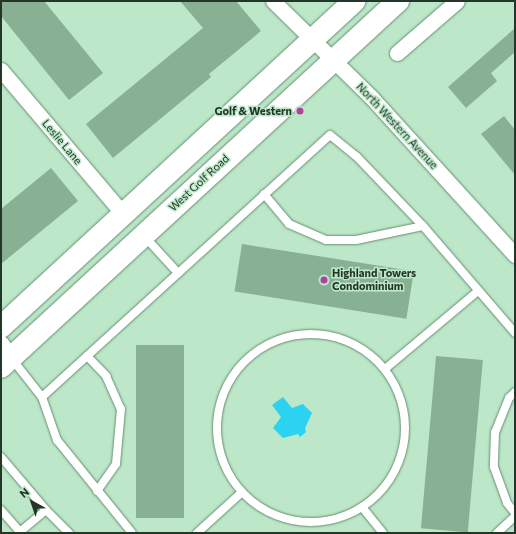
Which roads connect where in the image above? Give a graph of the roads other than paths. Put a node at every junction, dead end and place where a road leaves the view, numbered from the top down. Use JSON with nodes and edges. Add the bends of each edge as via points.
{"nodes":[{"id":1,"x":273,"y":1,"type":"edge"},
{"id":2,"x":354,"y":1,"type":"edge"},
{"id":3,"x":398,"y":1,"type":"edge"},
{"id":4,"x":457,"y":1,"type":"edge"},
{"id":5,"x":312,"y":40,"type":"junction"},
{"id":6,"x":397,"y":53,"type":"dead end"},
{"id":7,"x":333,"y":59,"type":"junction"},
{"id":8,"x":1,"y":70,"type":"edge"},
{"id":9,"x":264,"y":194,"type":"junction"},
{"id":10,"x":123,"y":214,"type":"junction"},
{"id":11,"x":423,"y":226,"type":"junction"},
{"id":12,"x":143,"y":235,"type":"junction"},
{"id":13,"x":515,"y":255,"type":"edge"},
{"id":14,"x":178,"y":273,"type":"junction"},
{"id":15,"x":478,"y":290,"type":"junction"},
{"id":16,"x":1,"y":327,"type":"edge"},
{"id":17,"x":515,"y":333,"type":"edge"},
{"id":18,"x":4,"y":356,"type":"edge"},
{"id":19,"x":87,"y":356,"type":"junction"},
{"id":20,"x":385,"y":369,"type":"junction"},
{"id":21,"x":515,"y":392,"type":"edge"},
{"id":22,"x":42,"y":398,"type":"junction"},
{"id":23,"x":1,"y":457,"type":"edge"},
{"id":24,"x":97,"y":491,"type":"junction"},
{"id":25,"x":242,"y":492,"type":"junction"},
{"id":26,"x":362,"y":507,"type":"junction"},
{"id":27,"x":1,"y":510,"type":"edge"},
{"id":28,"x":46,"y":510,"type":"junction"},
{"id":29,"x":515,"y":513,"type":"edge"},
{"id":30,"x":515,"y":516,"type":"edge"},
{"id":31,"x":19,"y":533,"type":"edge"},
{"id":32,"x":69,"y":533,"type":"edge"},
{"id":33,"x":132,"y":533,"type":"edge"},
{"id":34,"x":197,"y":533,"type":"edge"},
{"id":35,"x":383,"y":533,"type":"edge"},
{"id":36,"x":497,"y":533,"type":"edge"}],
"edges":[{"from":1,"to":5,"type":"street","name":"North Western Avenue"},
{"from":2,"to":5,"type":"main road"},
{"from":3,"to":7,"type":"main road","name":"West Golf Road"},
{"from":4,"to":6,"type":"street"},
{"from":5,"to":7,"type":"street","name":"North Western Avenue"},
{"from":5,"to":10,"type":"main road"},
{"from":7,"to":12,"type":"main road","name":"West Golf Road"},
{"from":7,"to":13,"type":"street","name":"North Western Avenue"},
{"from":8,"to":10,"type":"street","name":"Leslie Lane"},
{"from":9,"to":11,"type":"lane","via":[[289,224],[326,240],[356,240]]},
{"from":9,"to":11,"type":"lane","via":[[330,135],[357,157]]},
{"from":9,"to":14,"type":"lane"},
{"from":10,"to":16,"type":"main road"},
{"from":11,"to":15,"type":"lane"},
{"from":12,"to":14,"type":"lane"},
{"from":12,"to":18,"type":"main road","name":"West Golf Road"},
{"from":14,"to":19,"type":"lane"},
{"from":15,"to":17,"type":"lane"},
{"from":15,"to":20,"type":"lane"},
{"from":18,"to":22,"type":"lane"},
{"from":19,"to":22,"type":"lane"},
{"from":19,"to":24,"type":"lane","via":[[106,376],[121,409],[116,464]]},
{"from":20,"to":25,"type":"lane","via":[[363,348],[335,336],[305,333],[276,340],[250,356],[230,379],[218,415],[217,438],[225,467]]},
{"from":20,"to":26,"type":"lane","via":[[401,396],[406,427],[401,458],[386,486]]},
{"from":21,"to":29,"type":"lane","via":[[495,432],[494,466],[507,503]]},
{"from":22,"to":24,"type":"lane","via":[[57,440]]},
{"from":23,"to":28,"type":"lane"},
{"from":24,"to":33,"type":"lane"},
{"from":25,"to":26,"type":"lane","via":[[255,504],[280,519],[319,522],[344,516]]},
{"from":25,"to":34,"type":"lane"},
{"from":26,"to":35,"type":"lane"},
{"from":27,"to":31,"type":"lane"},
{"from":28,"to":31,"type":"lane"},
{"from":28,"to":32,"type":"lane"},
{"from":30,"to":36,"type":"lane"}]}
